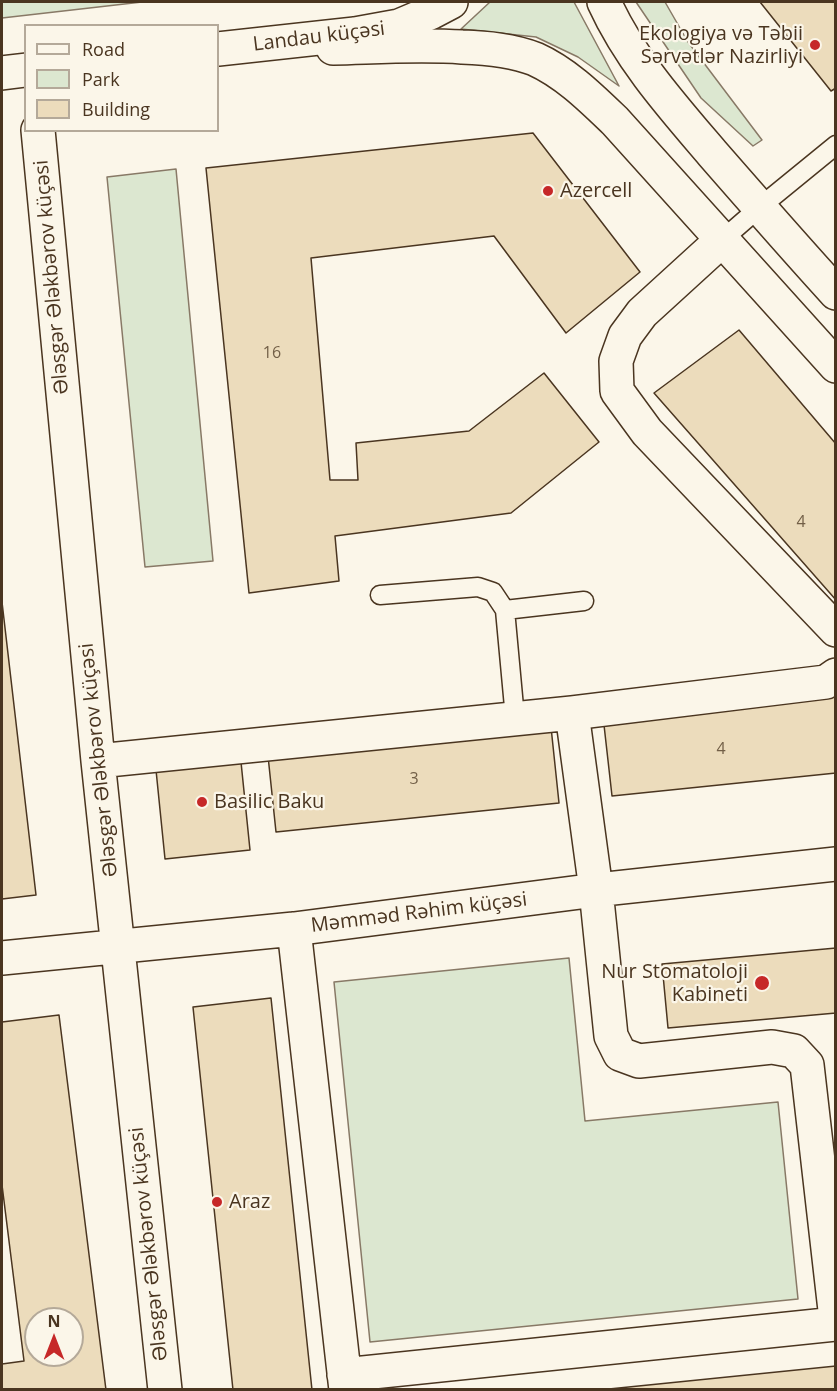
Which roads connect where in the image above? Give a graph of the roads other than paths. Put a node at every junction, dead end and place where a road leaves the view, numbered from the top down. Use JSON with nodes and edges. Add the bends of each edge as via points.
{"nodes":[{"id":1,"x":451,"y":2,"type":"edge"},
{"id":2,"x":603,"y":2,"type":"edge"},
{"id":3,"x":219,"y":50,"type":"edge"},
{"id":4,"x":219,"y":50,"type":"edge"},
{"id":5,"x":24,"y":70,"type":"edge"},
{"id":6,"x":2,"y":73,"type":"edge"},
{"id":7,"x":38,"y":132,"type":"edge"},
{"id":8,"x":836,"y":145,"type":"edge"},
{"id":9,"x":760,"y":207,"type":"junction"},
{"id":10,"x":722,"y":240,"type":"junction"},
{"id":11,"x":836,"y":293,"type":"edge"},
{"id":12,"x":836,"y":366,"type":"edge"},
{"id":13,"x":380,"y":596,"type":"dead end"},
{"id":14,"x":584,"y":601,"type":"dead end"},
{"id":15,"x":505,"y":610,"type":"junction"},
{"id":16,"x":836,"y":630,"type":"edge"},
{"id":17,"x":836,"y":675,"type":"edge"},
{"id":18,"x":572,"y":712,"type":"junction"},
{"id":19,"x":515,"y":718,"type":"junction"},
{"id":20,"x":98,"y":761,"type":"junction"},
{"id":21,"x":836,"y":864,"type":"edge"},
{"id":22,"x":596,"y":890,"type":"junction"},
{"id":23,"x":294,"y":929,"type":"junction"},
{"id":24,"x":118,"y":947,"type":"junction"},
{"id":25,"x":2,"y":958,"type":"edge"},
{"id":26,"x":836,"y":1319,"type":"edge"},
{"id":27,"x":836,"y":1324,"type":"edge"},
{"id":28,"x":345,"y":1382,"type":"edge"},
{"id":29,"x":165,"y":1389,"type":"edge"}],
"edges":[{"from":1,"to":3,"type":"street","name":"Landau küçəsi","via":[[399,26]]},
{"from":2,"to":9,"type":"street","via":[[639,64],[665,98]]},
{"from":4,"to":10,"type":"street","via":[[436,45],[504,50],[534,59],[579,88],[615,121]]},
{"from":5,"to":6,"type":"street"},
{"from":7,"to":20,"type":"street","name":"Ələsgər Ələkbərov küçəsi"},
{"from":8,"to":9,"type":"lane"},
{"from":9,"to":10,"type":"lane"},
{"from":9,"to":11,"type":"street"},
{"from":10,"to":12,"type":"street"},
{"from":10,"to":16,"type":"street","via":[[642,313],[625,336],[616,361],[617,392],[646,432]]},
{"from":13,"to":15,"type":"lane","via":[[478,587],[493,592]]},
{"from":14,"to":15,"type":"lane"},
{"from":15,"to":19,"type":"lane"},
{"from":17,"to":18,"type":"street","via":[[826,682]]},
{"from":18,"to":19,"type":"street"},
{"from":18,"to":22,"type":"street"},
{"from":19,"to":20,"type":"street"},
{"from":20,"to":24,"type":"street","name":"Ələsgər Ələkbərov küçəsi"},
{"from":21,"to":22,"type":"street","name":"Məmməd Rəhim küçəsi"},
{"from":22,"to":23,"type":"street","name":"Məmməd Rəhim küçəsi"},
{"from":22,"to":26,"type":"street","via":[[611,1036],[620,1054],[639,1061],[772,1047],[794,1051],[807,1065]]},
{"from":23,"to":24,"type":"street","name":"Məmməd Rəhim küçəsi"},
{"from":23,"to":28,"type":"street"},
{"from":24,"to":25,"type":"street","name":"Məmməd Rəhim küçəsi"},
{"from":24,"to":29,"type":"street","name":"Ələsgər Ələkbərov küçəsi"},
{"from":27,"to":28,"type":"street"}]}
